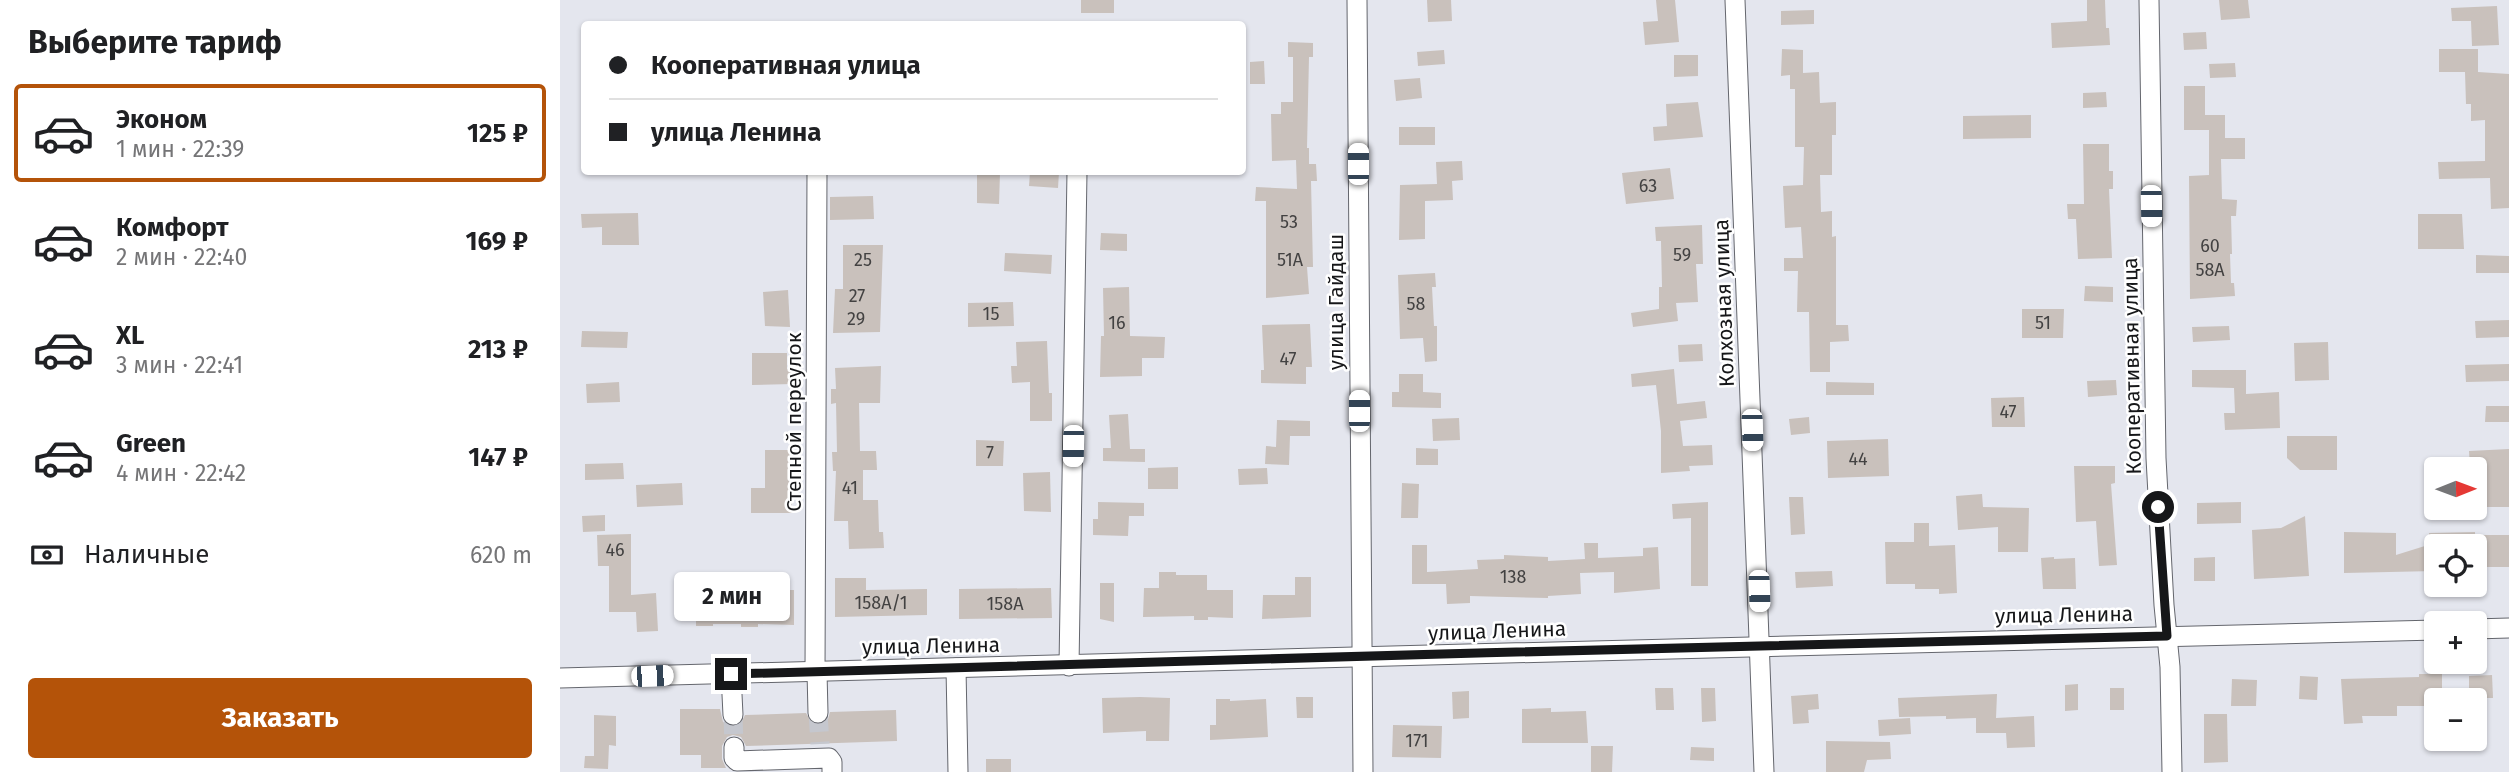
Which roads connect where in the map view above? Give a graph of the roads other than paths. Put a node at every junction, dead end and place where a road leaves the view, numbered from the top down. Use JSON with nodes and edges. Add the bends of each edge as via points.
{"nodes":[{"id":1,"x":1357,"y":0,"type":"edge"},
{"id":2,"x":1735,"y":0,"type":"edge"},
{"id":3,"x":2148,"y":0,"type":"edge"},
{"id":4,"x":817,"y":175,"type":"edge"},
{"id":5,"x":1077,"y":175,"type":"edge"},
{"id":6,"x":2509,"y":628,"type":"edge"},
{"id":7,"x":2487,"y":629,"type":"edge"},
{"id":8,"x":2424,"y":630,"type":"edge"},
{"id":9,"x":2167,"y":636,"type":"junction"},
{"id":10,"x":1761,"y":645,"type":"junction"},
{"id":11,"x":1361,"y":658,"type":"junction"},
{"id":12,"x":1069,"y":666,"type":"junction"},
{"id":13,"x":956,"y":668,"type":"junction"},
{"id":14,"x":816,"y":672,"type":"junction"},
{"id":15,"x":731,"y":674,"type":"junction"},
{"id":16,"x":560,"y":678,"type":"edge"},
{"id":17,"x":818,"y":713,"type":"tunnel mouth"},
{"id":18,"x":733,"y":715,"type":"tunnel mouth"},
{"id":19,"x":734,"y":747,"type":"dead end"},
{"id":20,"x":824,"y":758,"type":"edge"},
{"id":21,"x":958,"y":772,"type":"edge"},
{"id":22,"x":1363,"y":772,"type":"edge"},
{"id":23,"x":1764,"y":772,"type":"edge"},
{"id":24,"x":2172,"y":772,"type":"edge"}],
"edges":[{"from":1,"to":11,"type":"street","name":"улица Гайдаш"},
{"from":2,"to":10,"type":"street","name":"Колхозная улица"},
{"from":3,"to":9,"type":"street","name":"Кооперативная улица","via":[[2156,458]]},
{"from":4,"to":14,"type":"street","name":"Степной переулок"},
{"from":5,"to":12,"type":"street"},
{"from":6,"to":7,"type":"street"},
{"from":8,"to":9,"type":"street","name":"улица Ленина"},
{"from":9,"to":10,"type":"street","name":"улица Ленина"},
{"from":9,"to":24,"type":"street","name":"Кооперативная улица"},
{"from":10,"to":11,"type":"street","name":"улица Ленина"},
{"from":10,"to":23,"type":"street","name":"Колхозная улица"},
{"from":11,"to":12,"type":"street","name":"улица Ленина"},
{"from":11,"to":22,"type":"street","name":"улица Гайдаш"},
{"from":12,"to":13,"type":"street","name":"улица Ленина"},
{"from":13,"to":14,"type":"street","name":"улица Ленина"},
{"from":13,"to":21,"type":"street"},
{"from":14,"to":15,"type":"street","name":"улица Ленина"},
{"from":14,"to":17,"type":"street","name":"Степной переулок"},
{"from":15,"to":16,"type":"street","name":"улица Ленина"},
{"from":15,"to":18,"type":"street"},
{"from":19,"to":20,"type":"street","via":[[737,761]]}]}
